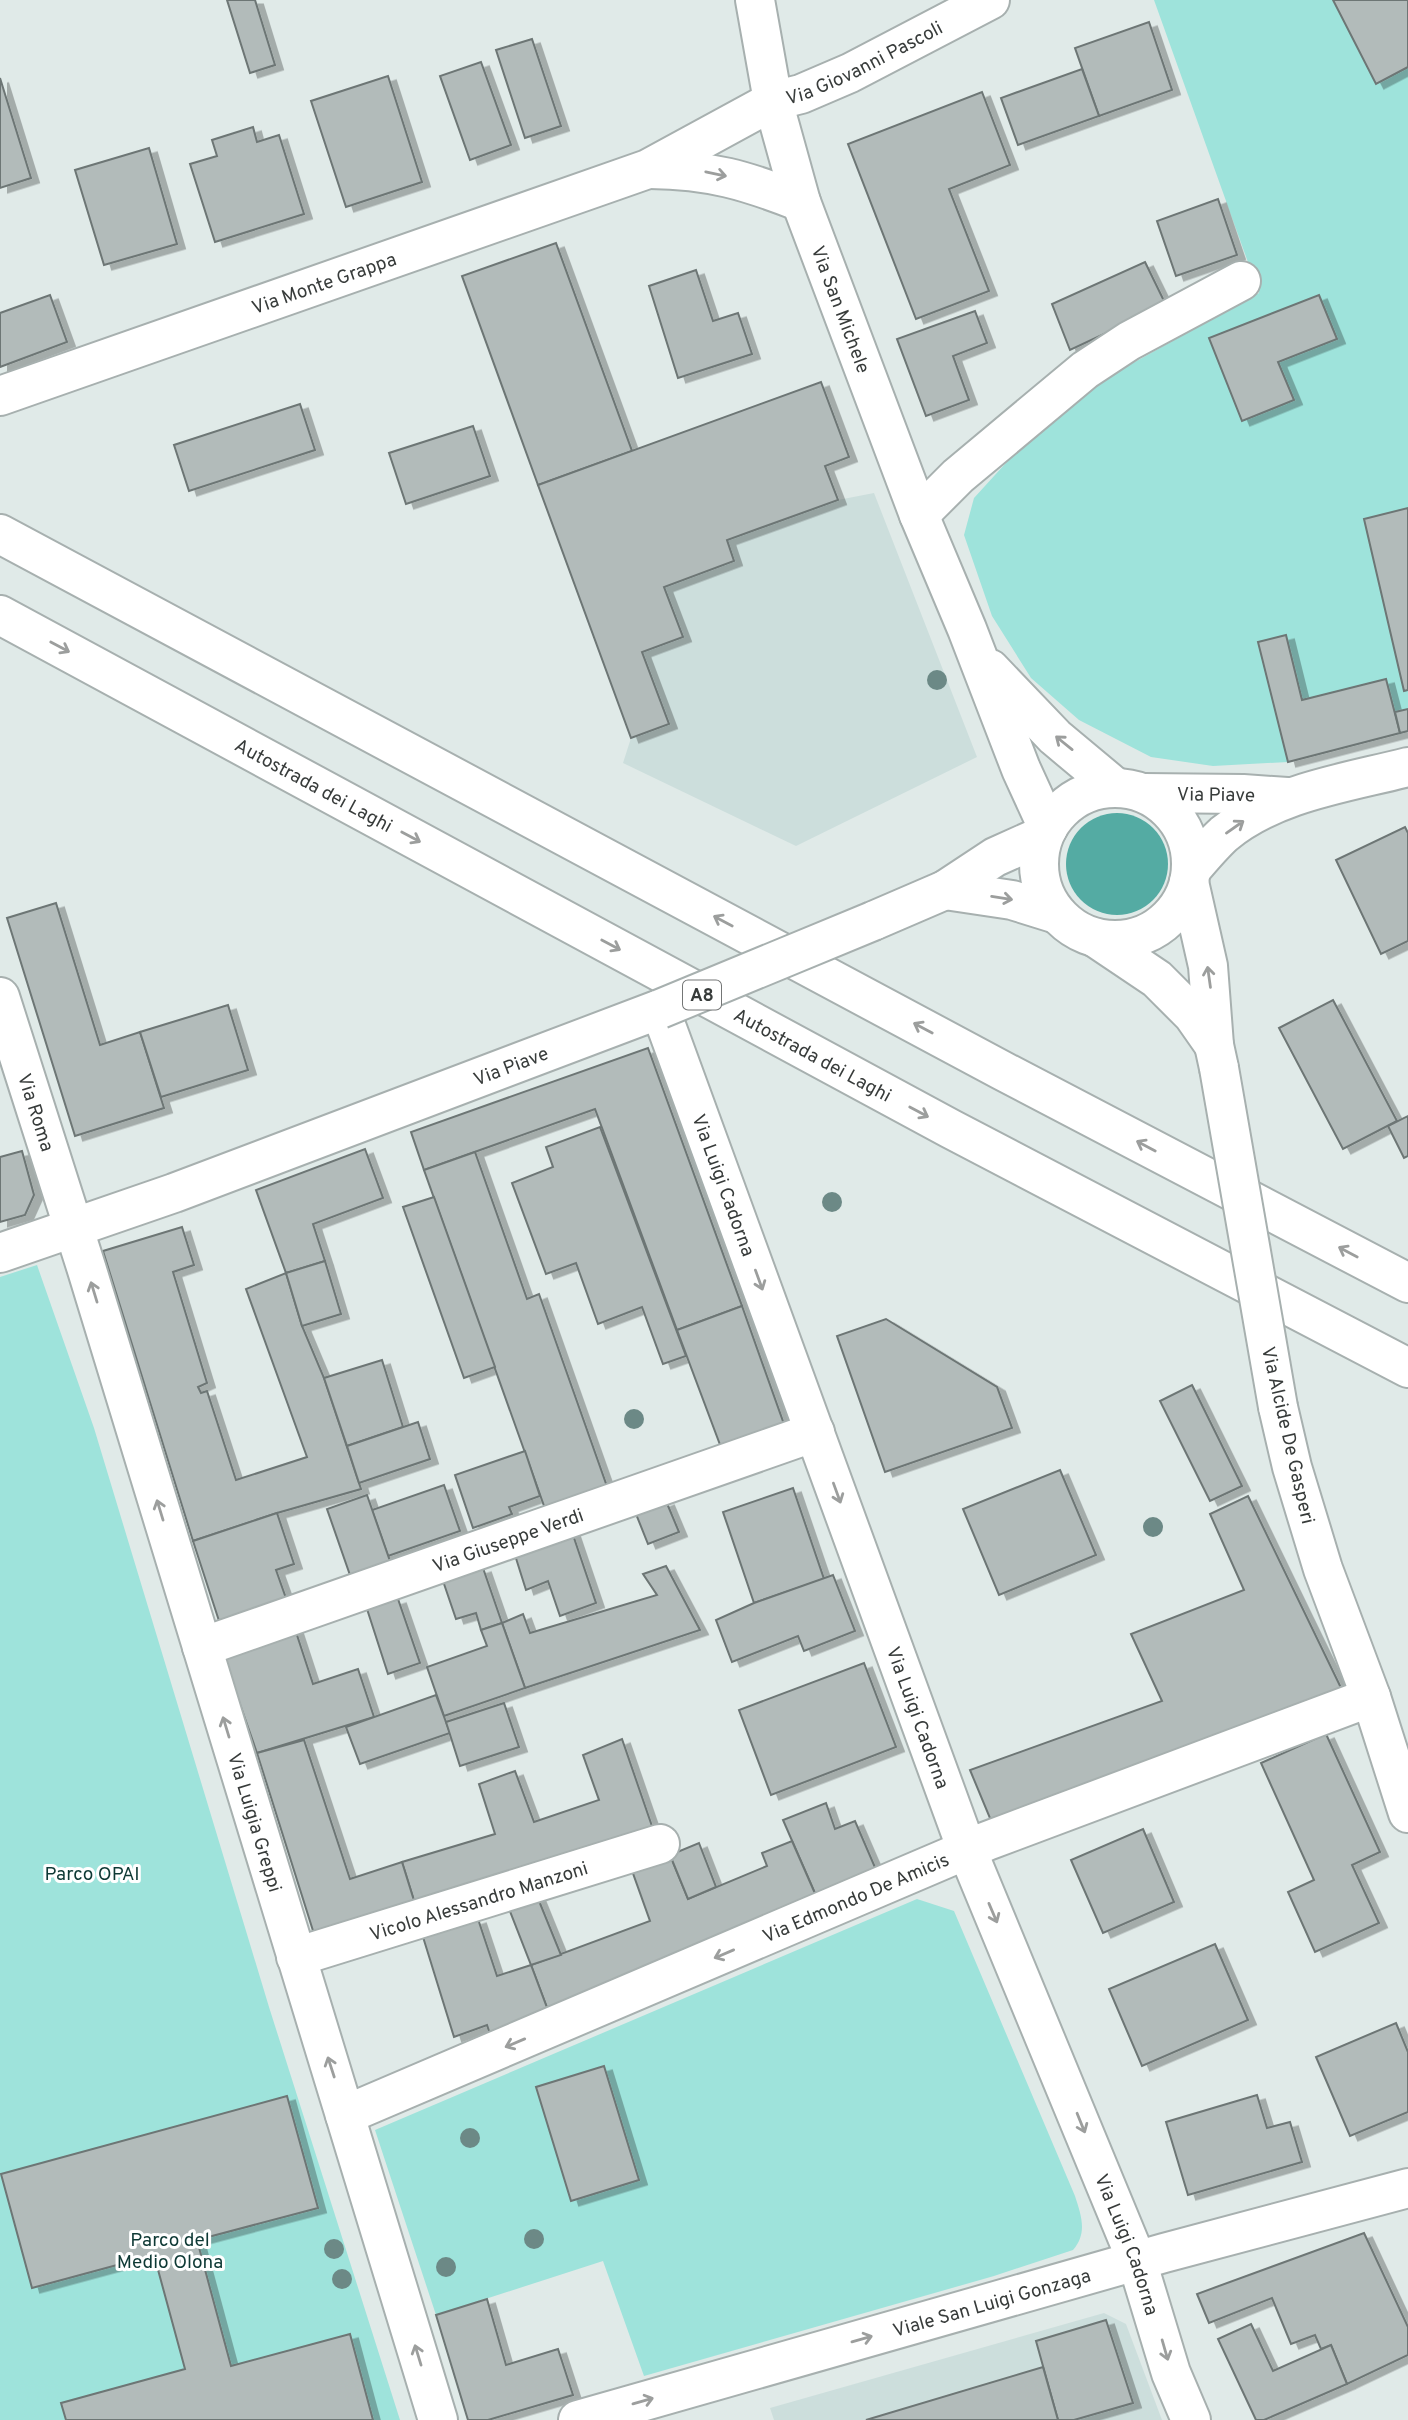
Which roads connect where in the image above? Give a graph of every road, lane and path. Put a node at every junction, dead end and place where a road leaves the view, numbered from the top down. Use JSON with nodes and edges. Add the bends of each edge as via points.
{"nodes":[{"id":1,"x":755,"y":0,"type":"edge"},
{"id":2,"x":990,"y":0,"type":"edge"},
{"id":3,"x":773,"y":101,"type":"junction"},
{"id":4,"x":648,"y":169,"type":"junction"},
{"id":5,"x":801,"y":202,"type":"junction"},
{"id":6,"x":1241,"y":281,"type":"dead end"},
{"id":7,"x":0,"y":396,"type":"edge"},
{"id":8,"x":919,"y":515,"type":"junction"},
{"id":9,"x":0,"y":534,"type":"edge"},
{"id":10,"x":0,"y":615,"type":"edge"},
{"id":11,"x":976,"y":654,"type":"junction"},
{"id":12,"x":1408,"y":767,"type":"edge"},
{"id":13,"x":1130,"y":790,"type":"junction"},
{"id":14,"x":1289,"y":797,"type":"junction"},
{"id":15,"x":1046,"y":832,"type":"junction"},
{"id":16,"x":1190,"y":876,"type":"junction"},
{"id":17,"x":945,"y":890,"type":"junction"},
{"id":18,"x":1057,"y":914,"type":"junction"},
{"id":19,"x":1096,"y":938,"type":"junction"},
{"id":20,"x":0,"y":997,"type":"edge"},
{"id":21,"x":660,"y":1009,"type":"junction"},
{"id":22,"x":1216,"y":1056,"type":"junction"},
{"id":23,"x":73,"y":1227,"type":"junction"},
{"id":24,"x":0,"y":1253,"type":"edge"},
{"id":25,"x":1408,"y":1283,"type":"edge"},
{"id":26,"x":1408,"y":1368,"type":"edge"},
{"id":27,"x":815,"y":1432,"type":"junction"},
{"id":28,"x":202,"y":1647,"type":"junction"},
{"id":29,"x":1371,"y":1697,"type":"junction"},
{"id":30,"x":1408,"y":1813,"type":"edge"},
{"id":31,"x":660,"y":1844,"type":"dead end"},
{"id":32,"x":967,"y":1850,"type":"junction"},
{"id":33,"x":296,"y":1957,"type":"junction"},
{"id":34,"x":345,"y":2115,"type":"junction"},
{"id":35,"x":1408,"y":2188,"type":"edge"},
{"id":36,"x":1137,"y":2261,"type":"junction"},
{"id":37,"x":438,"y":2420,"type":"edge"},
{"id":38,"x":578,"y":2420,"type":"edge"},
{"id":39,"x":1191,"y":2420,"type":"edge"}],
"edges":[{"from":1,"to":3,"type":"main road","name":"Via San Michele"},
{"from":2,"to":3,"type":"main road","name":"Via Giovanni Pascoli","via":[[850,73]]},
{"from":3,"to":4,"type":"main road","name":"Via Monte Grappa"},
{"from":3,"to":5,"type":"main road","name":"Via San Michele"},
{"from":4,"to":5,"type":"main road","name":"Via Monte Grappa","one_way":true,"via":[[719,174]]},
{"from":4,"to":7,"type":"main road","name":"Via Monte Grappa"},
{"from":5,"to":8,"type":"main road","name":"Via San Michele"},
{"from":6,"to":8,"type":"main road","via":[[1096,362],[958,476]]},
{"from":8,"to":11,"type":"main road","name":"Via San Michele"},
{"from":25,"to":9,"type":"main road","one_way":true},
{"from":10,"to":26,"type":"main road","name":"Autostrada dei Laghi","number":"A8","one_way":true,"via":[[951,1129]]},
{"from":13,"to":11,"type":"main road","name":"Via San Michele","one_way":true,"via":[[1055,737]]},
{"from":11,"to":15,"type":"main road","name":"Via San Michele"},
{"from":12,"to":14,"type":"main road","name":"Via Piave"},
{"from":13,"to":14,"type":"main road","name":"Via Piave"},
{"from":13,"to":15,"type":"main road","name":"Via Piave","via":[[1098,789],[1081,796],[1065,806]]},
{"from":13,"to":16,"type":"main road","name":"Via Piave","via":[[1161,803],[1175,816],[1191,851]]},
{"from":16,"to":14,"type":"main road","name":"Via Piave","one_way":true,"via":[[1226,832]]},
{"from":15,"to":17,"type":"main road","name":"Via Piave","via":[[995,857]]},
{"from":15,"to":18,"type":"main road","via":[[1039,869]]},
{"from":16,"to":19,"type":"main road","name":"Via Piave","via":[[1182,901],[1154,930],[1115,940]]},
{"from":22,"to":16,"type":"main road","name":"Via Alcide De Gasperi","one_way":true,"via":[[1208,966]]},
{"from":17,"to":18,"type":"main road","one_way":true,"via":[[1012,900]]},
{"from":17,"to":21,"type":"main road","name":"Via Piave","bridge":true},
{"from":18,"to":19,"type":"main road"},
{"from":19,"to":22,"type":"main road","name":"Via Alcide De Gasperi","via":[[1157,979],[1193,1015]]},
{"from":20,"to":23,"type":"main road","name":"Via Roma"},
{"from":21,"to":23,"type":"main road","name":"Via Piave"},
{"from":21,"to":27,"type":"main road","name":"Via Luigi Cadorna","one_way":true},
{"from":22,"to":29,"type":"main road","name":"Via Alcide De Gasperi","bridge":true,"via":[[1278,1408],[1323,1569]]},
{"from":23,"to":24,"type":"main road","name":"Via Piave"},
{"from":28,"to":23,"type":"main road","name":"Via Luigia Greppi","one_way":true},
{"from":27,"to":28,"type":"main road","name":"Via Giuseppe Verdi"},
{"from":27,"to":32,"type":"main road","name":"Via Luigi Cadorna","one_way":true},
{"from":33,"to":28,"type":"main road","name":"Via Luigia Greppi","one_way":true},
{"from":29,"to":30,"type":"main road","name":"Via Alcide De Gasperi"},
{"from":29,"to":32,"type":"main road","name":"Via Edmondo De Amicis"},
{"from":31,"to":33,"type":"main road","name":"Vicolo Alessandro Manzoni"},
{"from":32,"to":34,"type":"main road","name":"Via Edmondo De Amicis","one_way":true},
{"from":32,"to":36,"type":"main road","name":"Via Luigi Cadorna","one_way":true},
{"from":34,"to":33,"type":"main road","name":"Via Luigia Greppi","one_way":true},
{"from":37,"to":34,"type":"main road","name":"Via Luigia Greppi","one_way":true},
{"from":35,"to":36,"type":"main road","name":"Viale San Luigi Gonzaga"},
{"from":38,"to":36,"type":"main road","name":"Viale San Luigi Gonzaga","one_way":true},
{"from":36,"to":39,"type":"main road","name":"Via Luigi Cadorna","one_way":true,"via":[[1171,2372]]}]}
